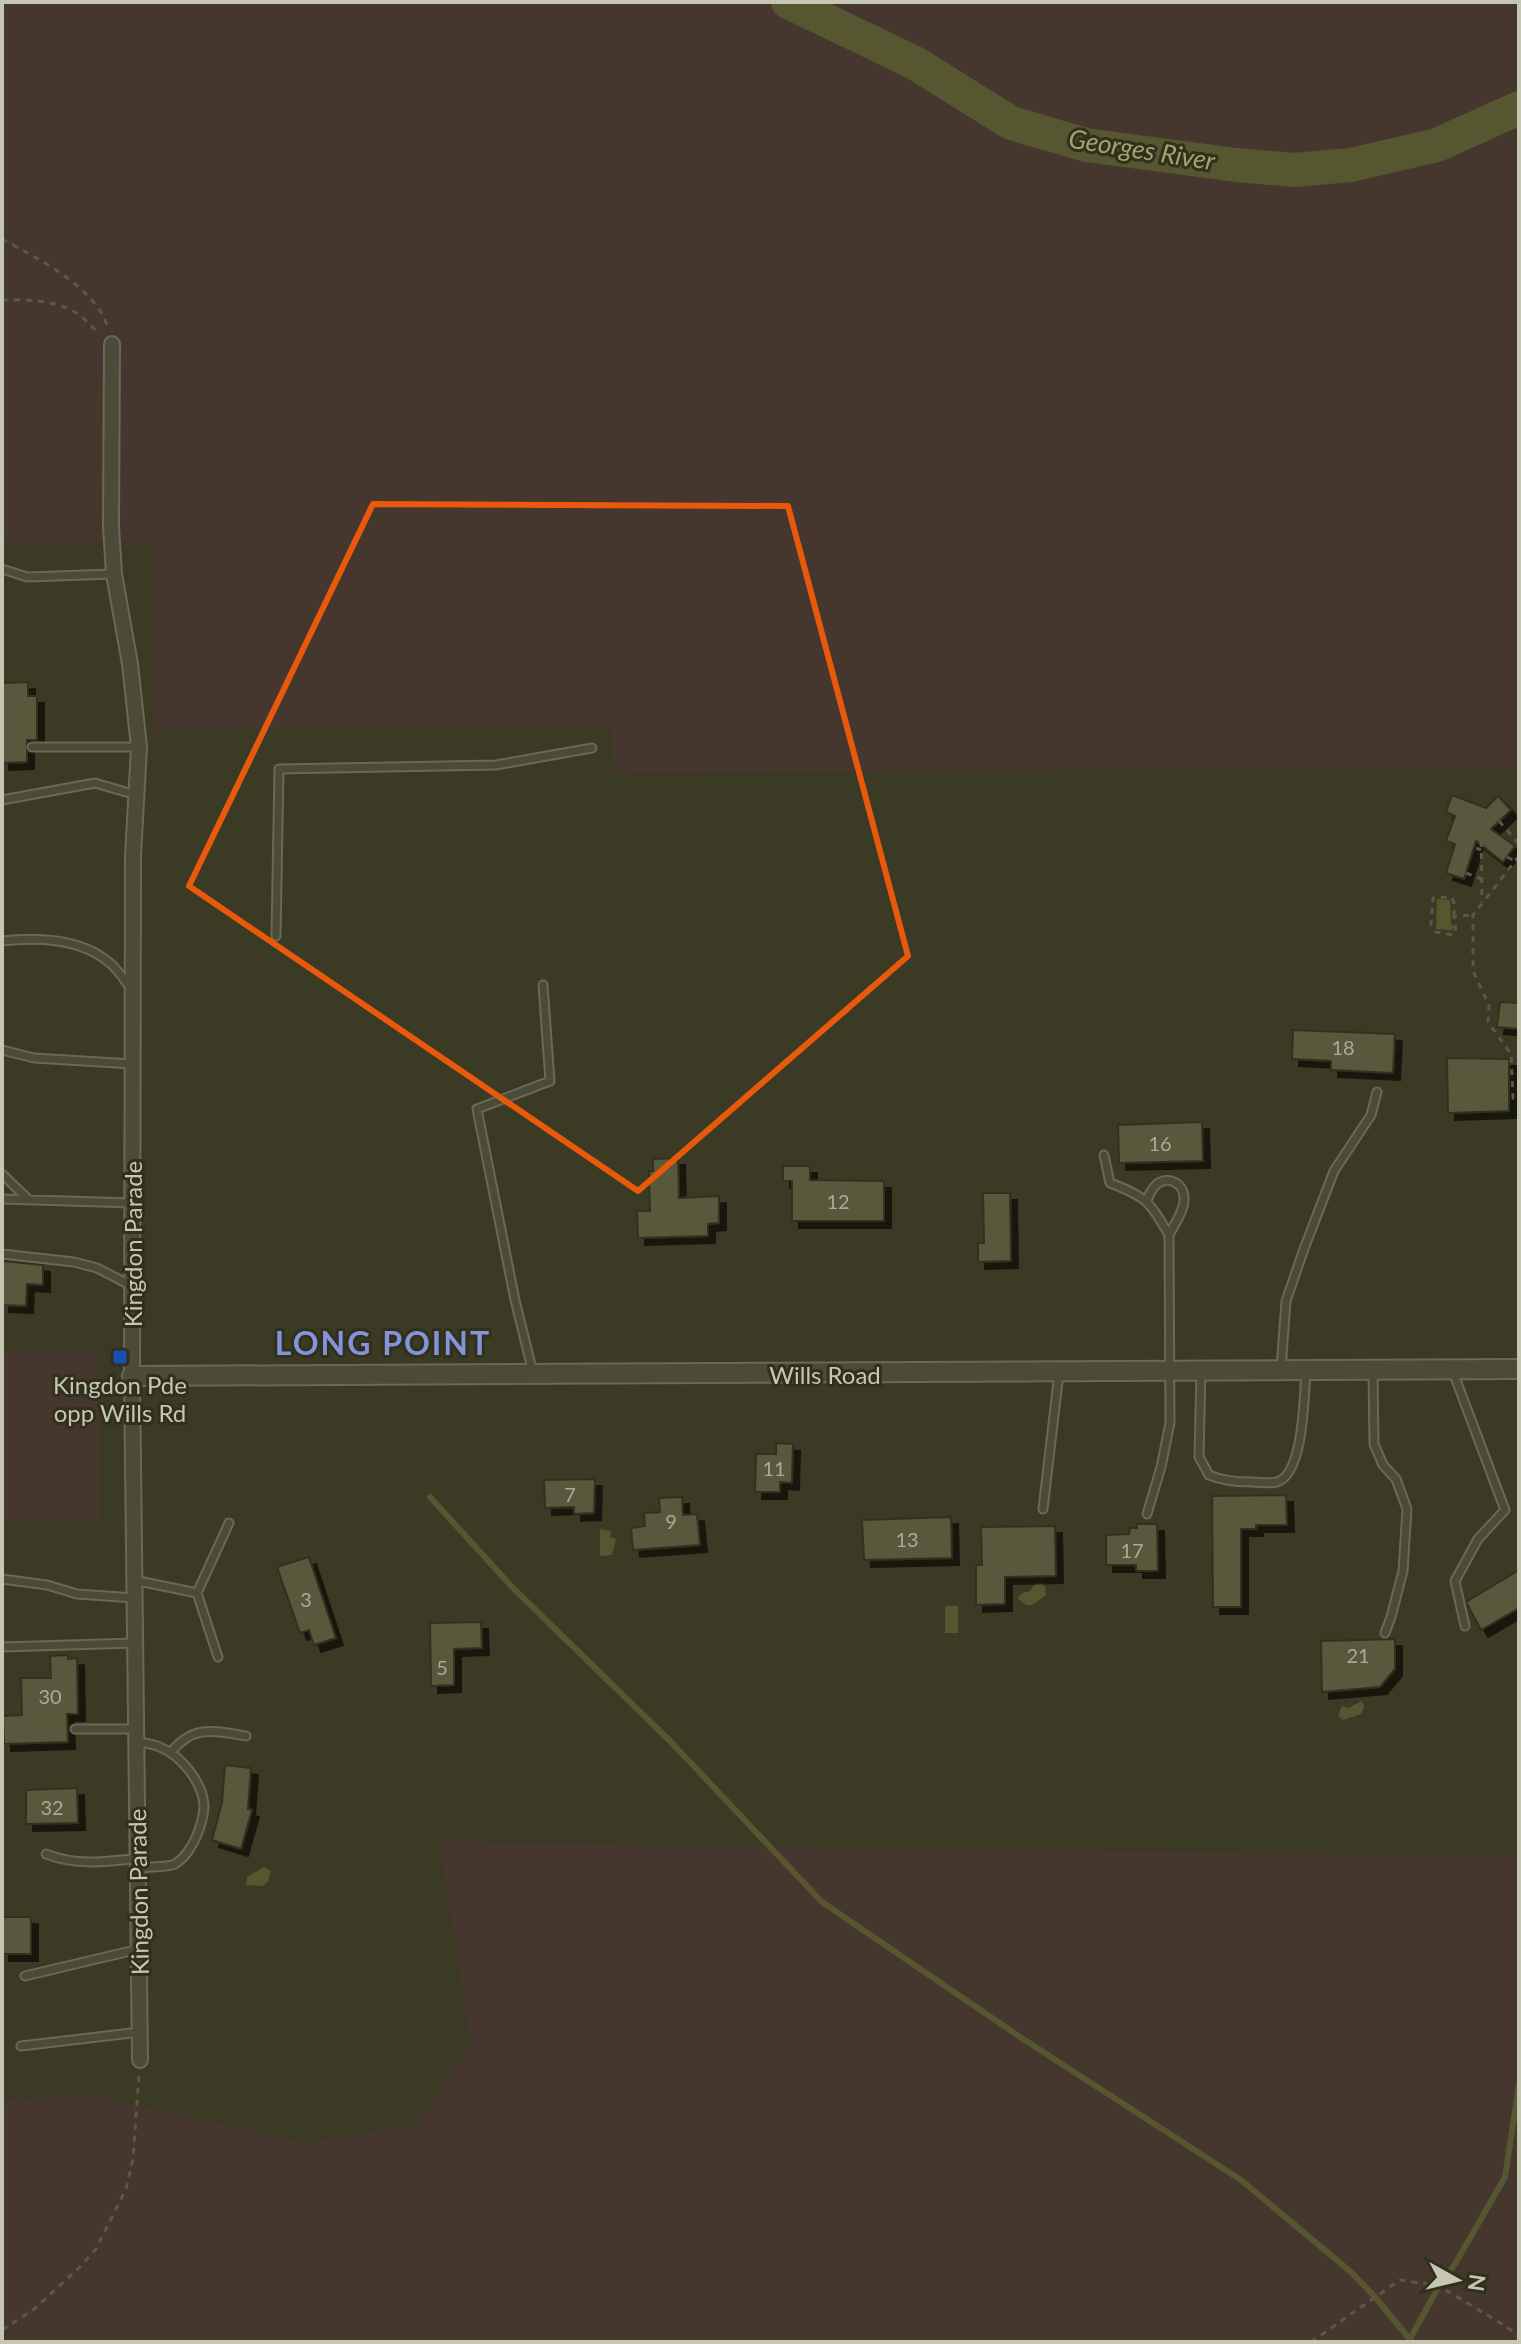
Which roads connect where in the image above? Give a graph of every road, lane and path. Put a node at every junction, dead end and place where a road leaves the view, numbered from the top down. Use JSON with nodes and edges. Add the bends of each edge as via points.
{"nodes":[{"id":1,"x":2,"y":239,"type":"edge"},
{"id":2,"x":2,"y":300,"type":"edge"},
{"id":3,"x":112,"y":344,"type":"junction"},
{"id":4,"x":2,"y":569,"type":"edge"},
{"id":5,"x":114,"y":574,"type":"junction"},
{"id":6,"x":32,"y":747,"type":"dead end"},
{"id":7,"x":139,"y":747,"type":"junction"},
{"id":8,"x":592,"y":748,"type":"dead end"},
{"id":9,"x":136,"y":795,"type":"junction"},
{"id":10,"x":2,"y":800,"type":"edge"},
{"id":11,"x":1465,"y":816,"type":"dead end"},
{"id":12,"x":1499,"y":821,"type":"dead end"},
{"id":13,"x":1465,"y":844,"type":"dead end"},
{"id":14,"x":1519,"y":844,"type":"edge"},
{"id":15,"x":1481,"y":850,"type":"junction"},
{"id":16,"x":1519,"y":856,"type":"edge"},
{"id":17,"x":1507,"y":857,"type":"dead end"},
{"id":18,"x":1515,"y":861,"type":"junction"},
{"id":19,"x":1466,"y":873,"type":"dead end"},
{"id":20,"x":1482,"y":879,"type":"junction"},
{"id":21,"x":1482,"y":902,"type":"junction"},
{"id":22,"x":1473,"y":915,"type":"junction"},
{"id":23,"x":1454,"y":916,"type":"junction"},
{"id":24,"x":276,"y":936,"type":"dead end"},
{"id":25,"x":2,"y":941,"type":"edge"},
{"id":26,"x":543,"y":985,"type":"dead end"},
{"id":27,"x":132,"y":991,"type":"junction"},
{"id":28,"x":2,"y":1050,"type":"edge"},
{"id":29,"x":132,"y":1064,"type":"junction"},
{"id":30,"x":1512,"y":1083,"type":"junction"},
{"id":31,"x":1519,"y":1083,"type":"edge"},
{"id":32,"x":1377,"y":1092,"type":"dead end"},
{"id":33,"x":1519,"y":1099,"type":"edge"},
{"id":34,"x":1104,"y":1155,"type":"dead end"},
{"id":35,"x":2,"y":1174,"type":"edge"},
{"id":36,"x":2,"y":1199,"type":"edge"},
{"id":37,"x":29,"y":1200,"type":"junction"},
{"id":38,"x":1147,"y":1201,"type":"junction"},
{"id":39,"x":132,"y":1203,"type":"junction"},
{"id":40,"x":1169,"y":1235,"type":"junction"},
{"id":41,"x":2,"y":1254,"type":"edge"},
{"id":42,"x":132,"y":1286,"type":"junction"},
{"id":43,"x":1519,"y":1369,"type":"edge"},
{"id":44,"x":1373,"y":1370,"type":"junction"},
{"id":45,"x":1452,"y":1370,"type":"junction"},
{"id":46,"x":1281,"y":1371,"type":"junction"},
{"id":47,"x":1306,"y":1371,"type":"junction"},
{"id":48,"x":1168,"y":1372,"type":"junction"},
{"id":49,"x":1201,"y":1372,"type":"junction"},
{"id":50,"x":1059,"y":1373,"type":"junction"},
{"id":51,"x":534,"y":1375,"type":"junction"},
{"id":52,"x":132,"y":1376,"type":"junction"},
{"id":53,"x":1043,"y":1509,"type":"dead end"},
{"id":54,"x":1147,"y":1514,"type":"dead end"},
{"id":55,"x":229,"y":1523,"type":"dead end"},
{"id":56,"x":2,"y":1579,"type":"edge"},
{"id":57,"x":134,"y":1580,"type":"junction"},
{"id":58,"x":197,"y":1593,"type":"junction"},
{"id":59,"x":134,"y":1598,"type":"junction"},
{"id":60,"x":1465,"y":1626,"type":"dead end"},
{"id":61,"x":1385,"y":1633,"type":"dead end"},
{"id":62,"x":135,"y":1643,"type":"junction"},
{"id":63,"x":2,"y":1647,"type":"edge"},
{"id":64,"x":218,"y":1657,"type":"dead end"},
{"id":65,"x":75,"y":1729,"type":"dead end"},
{"id":66,"x":136,"y":1735,"type":"junction"},
{"id":67,"x":246,"y":1736,"type":"dead end"},
{"id":68,"x":171,"y":1752,"type":"junction"},
{"id":69,"x":46,"y":1854,"type":"dead end"},
{"id":70,"x":138,"y":1863,"type":"junction"},
{"id":71,"x":139,"y":1949,"type":"junction"},
{"id":72,"x":25,"y":1976,"type":"dead end"},
{"id":73,"x":140,"y":2032,"type":"junction"},
{"id":74,"x":21,"y":2046,"type":"dead end"},
{"id":75,"x":140,"y":2060,"type":"joint"},
{"id":76,"x":2,"y":2330,"type":"edge"},
{"id":77,"x":1519,"y":2337,"type":"edge"},
{"id":78,"x":1311,"y":2342,"type":"edge"}],
"edges":[{"from":1,"to":3,"type":"path","via":[[38,258],[90,298],[106,319]]},
{"from":2,"to":3,"type":"path","via":[[45,302],[66,309]]},
{"from":3,"to":5,"type":"street","name":"Kingdon Parade"},
{"from":4,"to":5,"type":"lane","via":[[27,577]]},
{"from":5,"to":7,"type":"street","name":"Kingdon Parade"},
{"from":6,"to":7,"type":"lane"},
{"from":7,"to":9,"type":"street","name":"Kingdon Parade"},
{"from":8,"to":24,"type":"lane","via":[[496,765],[279,769]]},
{"from":9,"to":10,"type":"lane","via":[[95,783]]},
{"from":9,"to":27,"type":"street","name":"Kingdon Parade"},
{"from":11,"to":15,"type":"path","via":[[1481,822]]},
{"from":12,"to":14,"type":"path"},
{"from":13,"to":15,"type":"path"},
{"from":15,"to":20,"type":"path"},
{"from":16,"to":18,"type":"path"},
{"from":17,"to":18,"type":"path"},
{"from":18,"to":21,"type":"path"},
{"from":19,"to":20,"type":"path"},
{"from":20,"to":21,"type":"path"},
{"from":21,"to":22,"type":"path"},
{"from":22,"to":23,"type":"path"},
{"from":22,"to":30,"type":"path","via":[[1473,971],[1489,1005],[1488,1022],[1511,1054]]},
{"from":23,"to":23,"type":"path","via":[[1453,935],[1436,932],[1431,925],[1433,898],[1451,897]]},
{"from":25,"to":27,"type":"lane","via":[[59,941],[94,953],[111,964]]},
{"from":26,"to":51,"type":"lane","via":[[550,1081],[477,1109]]},
{"from":27,"to":29,"type":"street","name":"Kingdon Parade"},
{"from":28,"to":29,"type":"lane","via":[[34,1058]]},
{"from":29,"to":39,"type":"street","name":"Kingdon Parade"},
{"from":30,"to":31,"type":"path"},
{"from":30,"to":33,"type":"path","via":[[1513,1098]]},
{"from":32,"to":46,"type":"lane","via":[[1371,1115],[1334,1171],[1290,1288]]},
{"from":34,"to":38,"type":"lane","via":[[1110,1183]]},
{"from":35,"to":37,"type":"lane"},
{"from":36,"to":37,"type":"lane"},
{"from":37,"to":39,"type":"lane"},
{"from":38,"to":40,"type":"lane"},
{"from":38,"to":40,"type":"lane","via":[[1166,1180],[1175,1182],[1185,1195]]},
{"from":39,"to":42,"type":"street","name":"Kingdon Parade"},
{"from":40,"to":48,"type":"lane"},
{"from":41,"to":42,"type":"lane","via":[[74,1262]]},
{"from":42,"to":52,"type":"street","name":"Kingdon Parade"},
{"from":43,"to":45,"type":"street","name":"Wills Road"},
{"from":44,"to":45,"type":"street","name":"Wills Road"},
{"from":44,"to":47,"type":"street","name":"Wills Road"},
{"from":44,"to":61,"type":"lane","via":[[1374,1444],[1407,1509],[1403,1571]]},
{"from":45,"to":60,"type":"lane","via":[[1505,1510],[1478,1539],[1455,1581]]},
{"from":46,"to":47,"type":"street","name":"Wills Road"},
{"from":46,"to":49,"type":"street","name":"Wills Road"},
{"from":47,"to":49,"type":"lane","via":[[1298,1447],[1287,1475],[1278,1482],[1224,1482],[1209,1475],[1199,1457]]},
{"from":48,"to":49,"type":"street","name":"Wills Road"},
{"from":48,"to":50,"type":"street","name":"Wills Road"},
{"from":48,"to":54,"type":"lane","via":[[1170,1423]]},
{"from":50,"to":51,"type":"street","name":"Wills Road"},
{"from":50,"to":53,"type":"lane"},
{"from":51,"to":52,"type":"street","name":"Wills Road"},
{"from":52,"to":57,"type":"street","name":"Kingdon Parade"},
{"from":55,"to":58,"type":"lane"},
{"from":56,"to":59,"type":"lane","via":[[77,1594]]},
{"from":57,"to":58,"type":"lane"},
{"from":57,"to":59,"type":"street","name":"Kingdon Parade"},
{"from":58,"to":64,"type":"lane"},
{"from":59,"to":62,"type":"street","name":"Kingdon Parade"},
{"from":62,"to":63,"type":"lane"},
{"from":62,"to":66,"type":"street","name":"Kingdon Parade"},
{"from":65,"to":66,"type":"lane"},
{"from":66,"to":68,"type":"lane"},
{"from":66,"to":70,"type":"street","name":"Kingdon Parade"},
{"from":67,"to":68,"type":"lane","via":[[206,1730],[180,1741]]},
{"from":68,"to":70,"type":"lane","via":[[198,1783],[202,1822],[194,1844],[172,1866]]},
{"from":69,"to":70,"type":"lane","via":[[64,1861]]},
{"from":70,"to":71,"type":"street","name":"Kingdon Parade"},
{"from":71,"to":72,"type":"lane"},
{"from":71,"to":73,"type":"street","name":"Kingdon Parade"},
{"from":73,"to":74,"type":"lane"},
{"from":73,"to":75,"type":"street","name":"Kingdon Parade"},
{"from":75,"to":76,"type":"path","via":[[133,2159],[126,2189],[96,2249],[33,2310]]},
{"from":77,"to":78,"type":"path","via":[[1439,2286],[1400,2280]]}]}
